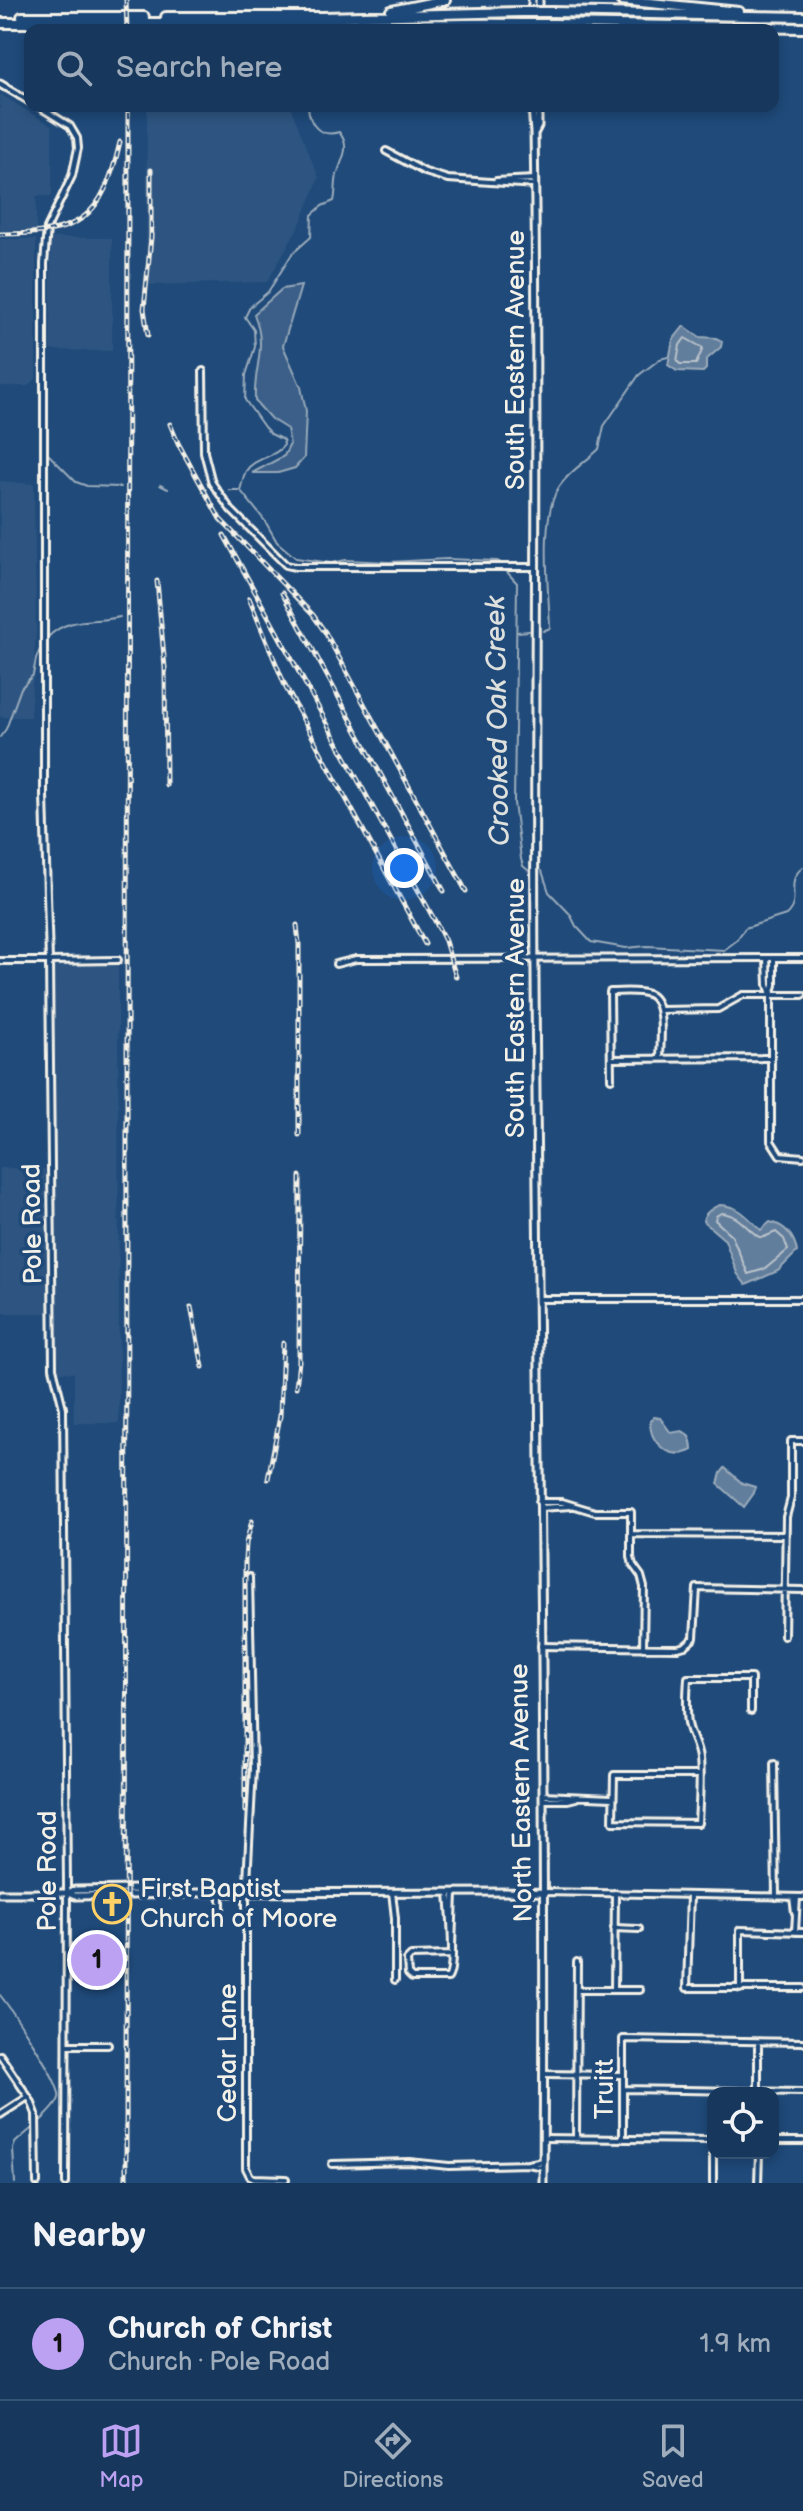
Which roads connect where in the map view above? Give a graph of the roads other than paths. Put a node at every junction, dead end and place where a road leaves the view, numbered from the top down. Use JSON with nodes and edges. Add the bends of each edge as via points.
{"nodes":[{"id":1,"x":445,"y":0,"type":"edge"},
{"id":2,"x":532,"y":0,"type":"edge"},
{"id":3,"x":539,"y":0,"type":"edge"},
{"id":4,"x":621,"y":0,"type":"edge"},
{"id":5,"x":373,"y":15,"type":"junction"},
{"id":6,"x":764,"y":17,"type":"junction"},
{"id":7,"x":803,"y":17,"type":"edge"},
{"id":8,"x":0,"y":20,"type":"edge"},
{"id":9,"x":332,"y":24,"type":"edge"},
{"id":10,"x":411,"y":24,"type":"edge"},
{"id":11,"x":521,"y":24,"type":"edge"},
{"id":12,"x":521,"y":24,"type":"edge"},
{"id":13,"x":532,"y":24,"type":"edge"},
{"id":14,"x":539,"y":24,"type":"edge"},
{"id":15,"x":553,"y":24,"type":"edge"},
{"id":16,"x":779,"y":28,"type":"edge"},
{"id":17,"x":803,"y":28,"type":"edge"},
{"id":18,"x":3,"y":86,"type":"edge"},
{"id":19,"x":24,"y":98,"type":"edge"},
{"id":20,"x":47,"y":112,"type":"edge"},
{"id":21,"x":533,"y":112,"type":"edge"},
{"id":22,"x":386,"y":151,"type":"dead end"},
{"id":23,"x":535,"y":182,"type":"junction"},
{"id":24,"x":203,"y":371,"type":"dead end"},
{"id":25,"x":536,"y":567,"type":"junction"},
{"id":26,"x":767,"y":958,"type":"junction"},
{"id":27,"x":774,"y":958,"type":"junction"},
{"id":28,"x":803,"y":958,"type":"edge"},
{"id":29,"x":535,"y":959,"type":"junction"},
{"id":30,"x":118,"y":960,"type":"dead end"},
{"id":31,"x":0,"y":961,"type":"edge"},
{"id":32,"x":49,"y":961,"type":"junction"},
{"id":33,"x":336,"y":964,"type":"dead end"},
{"id":34,"x":771,"y":995,"type":"junction"},
{"id":35,"x":803,"y":995,"type":"edge"},
{"id":36,"x":660,"y":1010,"type":"junction"},
{"id":37,"x":771,"y":1058,"type":"junction"},
{"id":38,"x":611,"y":1059,"type":"junction"},
{"id":39,"x":660,"y":1059,"type":"junction"},
{"id":40,"x":611,"y":1079,"type":"dead end"},
{"id":41,"x":803,"y":1157,"type":"edge"},
{"id":42,"x":538,"y":1299,"type":"junction"},
{"id":43,"x":803,"y":1299,"type":"edge"},
{"id":44,"x":538,"y":1402,"type":"joint"},
{"id":45,"x":803,"y":1441,"type":"edge"},
{"id":46,"x":539,"y":1505,"type":"junction"},
{"id":47,"x":632,"y":1534,"type":"junction"},
{"id":48,"x":785,"y":1535,"type":"junction"},
{"id":49,"x":249,"y":1577,"type":"dead end"},
{"id":50,"x":785,"y":1590,"type":"junction"},
{"id":51,"x":803,"y":1590,"type":"edge"},
{"id":52,"x":784,"y":1636,"type":"dead end"},
{"id":53,"x":541,"y":1646,"type":"junction"},
{"id":54,"x":643,"y":1648,"type":"junction"},
{"id":55,"x":751,"y":1711,"type":"dead end"},
{"id":56,"x":774,"y":1763,"type":"dead end"},
{"id":57,"x":699,"y":1775,"type":"junction"},
{"id":58,"x":543,"y":1798,"type":"junction"},
{"id":59,"x":613,"y":1798,"type":"junction"},
{"id":60,"x":392,"y":1892,"type":"junction"},
{"id":61,"x":452,"y":1892,"type":"junction"},
{"id":62,"x":544,"y":1892,"type":"junction"},
{"id":63,"x":0,"y":1893,"type":"edge"},
{"id":64,"x":67,"y":1893,"type":"junction"},
{"id":65,"x":221,"y":1893,"type":"junction"},
{"id":66,"x":247,"y":1893,"type":"junction"},
{"id":67,"x":615,"y":1893,"type":"junction"},
{"id":68,"x":690,"y":1895,"type":"junction"},
{"id":69,"x":776,"y":1897,"type":"junction"},
{"id":70,"x":798,"y":1897,"type":"edge"},
{"id":71,"x":221,"y":1910,"type":"dead end"},
{"id":72,"x":614,"y":1928,"type":"junction"},
{"id":73,"x":639,"y":1929,"type":"dead end"},
{"id":74,"x":795,"y":1932,"type":"junction"},
{"id":75,"x":803,"y":1932,"type":"edge"},
{"id":76,"x":452,"y":1955,"type":"junction"},
{"id":77,"x":577,"y":1962,"type":"dead end"},
{"id":78,"x":395,"y":1980,"type":"dead end"},
{"id":79,"x":803,"y":1988,"type":"edge"},
{"id":80,"x":740,"y":1989,"type":"junction"},
{"id":81,"x":577,"y":1990,"type":"junction"},
{"id":82,"x":614,"y":1990,"type":"junction"},
{"id":83,"x":640,"y":1990,"type":"dead end"},
{"id":84,"x":758,"y":2042,"type":"junction"},
{"id":85,"x":803,"y":2042,"type":"edge"},
{"id":86,"x":67,"y":2045,"type":"junction"},
{"id":87,"x":108,"y":2045,"type":"dead end"},
{"id":88,"x":0,"y":2055,"type":"edge"},
{"id":89,"x":544,"y":2074,"type":"junction"},
{"id":90,"x":577,"y":2074,"type":"junction"},
{"id":91,"x":623,"y":2075,"type":"junction"},
{"id":92,"x":758,"y":2087,"type":"edge"},
{"id":93,"x":623,"y":2089,"type":"junction"},
{"id":94,"x":707,"y":2091,"type":"edge"},
{"id":95,"x":779,"y":2092,"type":"edge"},
{"id":96,"x":803,"y":2092,"type":"edge"},
{"id":97,"x":28,"y":2097,"type":"junction"},
{"id":98,"x":0,"y":2115,"type":"edge"},
{"id":99,"x":543,"y":2138,"type":"junction"},
{"id":100,"x":576,"y":2138,"type":"junction"},
{"id":101,"x":623,"y":2139,"type":"junction"},
{"id":102,"x":707,"y":2140,"type":"edge"},
{"id":103,"x":779,"y":2141,"type":"edge"},
{"id":104,"x":803,"y":2141,"type":"edge"},
{"id":105,"x":713,"y":2159,"type":"edge"},
{"id":106,"x":759,"y":2159,"type":"edge"},
{"id":107,"x":332,"y":2164,"type":"dead end"},
{"id":108,"x":543,"y":2164,"type":"junction"},
{"id":109,"x":286,"y":2179,"type":"dead end"},
{"id":110,"x":37,"y":2183,"type":"edge"},
{"id":111,"x":66,"y":2183,"type":"edge"},
{"id":112,"x":543,"y":2183,"type":"edge"},
{"id":113,"x":713,"y":2183,"type":"edge"},
{"id":114,"x":758,"y":2183,"type":"edge"}],
"edges":[{"from":1,"to":5,"type":"highway"},
{"from":2,"to":13,"type":"main road"},
{"from":3,"to":14,"type":"main road"},
{"from":4,"to":6,"type":"highway"},
{"from":5,"to":6,"type":"highway","bridge":true},
{"from":5,"to":8,"type":"highway"},
{"from":6,"to":7,"type":"highway"},
{"from":8,"to":9,"type":"highway"},
{"from":10,"to":11,"type":"highway","bridge":true},
{"from":12,"to":15,"type":"highway","bridge":true},
{"from":16,"to":17,"type":"highway"},
{"from":18,"to":19,"type":"street"},
{"from":20,"to":32,"type":"street","name":"Pole Road","via":[[72,128],[78,156],[49,224],[44,250]]},
{"from":21,"to":23,"type":"main road","name":"South Eastern Avenue"},
{"from":22,"to":23,"type":"street","via":[[448,179]]},
{"from":23,"to":25,"type":"main road","name":"South Eastern Avenue"},
{"from":24,"to":25,"type":"street","via":[[204,452],[212,483],[286,565]]},
{"from":25,"to":29,"type":"main road","name":"South Eastern Avenue"},
{"from":26,"to":27,"type":"street"},
{"from":26,"to":29,"type":"street"},
{"from":26,"to":34,"type":"street"},
{"from":27,"to":28,"type":"street"},
{"from":27,"to":34,"type":"street"},
{"from":29,"to":33,"type":"street","via":[[356,959]]},
{"from":29,"to":42,"type":"main road","name":"South Eastern Avenue"},
{"from":30,"to":32,"type":"street"},
{"from":31,"to":32,"type":"street"},
{"from":32,"to":64,"type":"street","name":"Pole Road","via":[[53,1368],[63,1408]]},
{"from":34,"to":35,"type":"street"},
{"from":34,"to":36,"type":"street","via":[[740,995],[718,1009]]},
{"from":34,"to":37,"type":"street"},
{"from":36,"to":38,"type":"street","via":[[647,993],[610,992]]},
{"from":36,"to":39,"type":"street"},
{"from":37,"to":39,"type":"street"},
{"from":37,"to":41,"type":"street","via":[[771,1141],[777,1153]]},
{"from":38,"to":39,"type":"street"},
{"from":38,"to":40,"type":"street"},
{"from":42,"to":43,"type":"street"},
{"from":42,"to":44,"type":"main road","name":"South Eastern Avenue"},
{"from":44,"to":46,"type":"main road","name":"North Eastern Avenue"},
{"from":45,"to":48,"type":"street","via":[[791,1441]]},
{"from":46,"to":47,"type":"street","via":[[562,1502],[595,1512],[631,1512]]},
{"from":46,"to":53,"type":"main road","name":"North Eastern Avenue"},
{"from":47,"to":48,"type":"street"},
{"from":47,"to":54,"type":"street","via":[[631,1557],[644,1587]]},
{"from":48,"to":50,"type":"street"},
{"from":49,"to":66,"type":"street","name":"Cedar Lane","via":[[253,1769]]},
{"from":50,"to":51,"type":"street"},
{"from":50,"to":52,"type":"street"},
{"from":50,"to":54,"type":"street","via":[[697,1588],[691,1642],[678,1648]]},
{"from":53,"to":54,"type":"street"},
{"from":53,"to":58,"type":"main road","name":"North Eastern Avenue"},
{"from":55,"to":57,"type":"street","via":[[751,1678],[688,1678],[688,1722]]},
{"from":56,"to":69,"type":"street"},
{"from":57,"to":59,"type":"street","via":[[614,1775]]},
{"from":57,"to":59,"type":"street","via":[[698,1823],[613,1822]]},
{"from":58,"to":59,"type":"street"},
{"from":58,"to":62,"type":"main road","name":"North Eastern Avenue"},
{"from":60,"to":61,"type":"main road"},
{"from":60,"to":66,"type":"main road"},
{"from":60,"to":78,"type":"street"},
{"from":61,"to":62,"type":"main road"},
{"from":61,"to":76,"type":"street"},
{"from":62,"to":67,"type":"street"},
{"from":62,"to":89,"type":"main road","name":"North Eastern Avenue"},
{"from":63,"to":64,"type":"main road"},
{"from":64,"to":65,"type":"main road"},
{"from":64,"to":86,"type":"street","name":"Pole Road"},
{"from":65,"to":66,"type":"main road"},
{"from":65,"to":71,"type":"street"},
{"from":66,"to":109,"type":"street","name":"Cedar Lane","via":[[246,2168],[254,2178]]},
{"from":67,"to":68,"type":"street"},
{"from":67,"to":72,"type":"street"},
{"from":68,"to":69,"type":"street"},
{"from":68,"to":80,"type":"street","via":[[687,1988]]},
{"from":69,"to":70,"type":"street"},
{"from":70,"to":74,"type":"street"},
{"from":72,"to":73,"type":"street"},
{"from":72,"to":82,"type":"street"},
{"from":74,"to":75,"type":"street"},
{"from":74,"to":80,"type":"street","via":[[740,1930]]},
{"from":76,"to":76,"type":"street","via":[[448,1978],[408,1974],[411,1956]]},
{"from":77,"to":81,"type":"street"},
{"from":79,"to":80,"type":"street"},
{"from":81,"to":82,"type":"street"},
{"from":81,"to":90,"type":"street"},
{"from":82,"to":83,"type":"street"},
{"from":84,"to":85,"type":"street"},
{"from":84,"to":91,"type":"street","name":"Truitt","via":[[623,2039]]},
{"from":84,"to":92,"type":"street"},
{"from":86,"to":87,"type":"street"},
{"from":86,"to":111,"type":"street","name":"Pole Road"},
{"from":88,"to":97,"type":"street"},
{"from":89,"to":90,"type":"street"},
{"from":89,"to":99,"type":"main road","name":"North Eastern Avenue"},
{"from":90,"to":91,"type":"street"},
{"from":90,"to":100,"type":"street"},
{"from":91,"to":93,"type":"street","name":"Truitt"},
{"from":93,"to":94,"type":"street"},
{"from":93,"to":101,"type":"street","name":"Truitt"},
{"from":95,"to":96,"type":"street"},
{"from":97,"to":98,"type":"street"},
{"from":97,"to":110,"type":"street","via":[[37,2119]]},
{"from":99,"to":100,"type":"street"},
{"from":99,"to":108,"type":"main road","name":"North Eastern Avenue"},
{"from":100,"to":101,"type":"street"},
{"from":101,"to":102,"type":"street"},
{"from":103,"to":104,"type":"street"},
{"from":105,"to":113,"type":"street"},
{"from":106,"to":114,"type":"street"},
{"from":107,"to":108,"type":"street"},
{"from":108,"to":112,"type":"main road","name":"North Eastern Avenue"}]}
